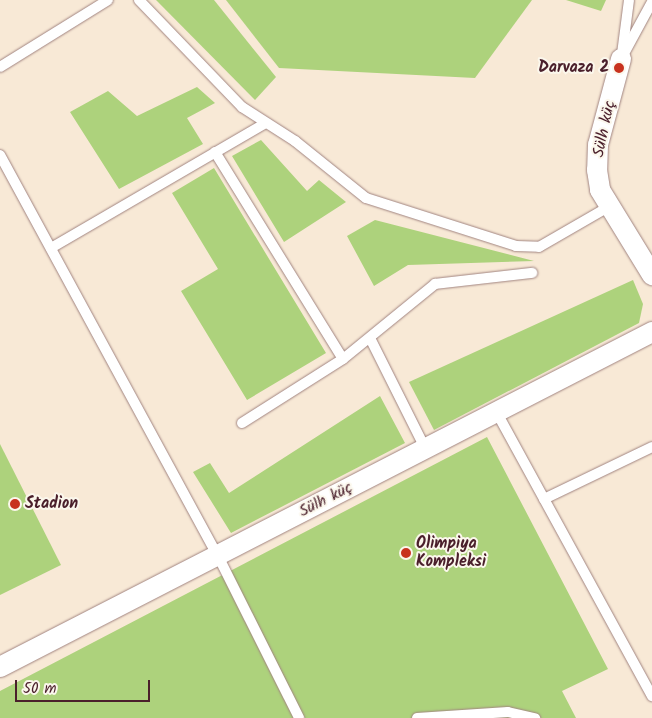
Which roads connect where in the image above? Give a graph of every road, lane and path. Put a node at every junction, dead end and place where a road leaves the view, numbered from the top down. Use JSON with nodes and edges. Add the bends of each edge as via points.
{"nodes":[{"id":1,"x":108,"y":0,"type":"edge"},
{"id":2,"x":139,"y":0,"type":"edge"},
{"id":3,"x":629,"y":0,"type":"edge"},
{"id":4,"x":652,"y":2,"type":"edge"},
{"id":5,"x":621,"y":59,"type":"junction"},
{"id":6,"x":0,"y":67,"type":"edge"},
{"id":7,"x":264,"y":124,"type":"junction"},
{"id":8,"x":215,"y":152,"type":"junction"},
{"id":9,"x":0,"y":155,"type":"edge"},
{"id":10,"x":610,"y":206,"type":"junction"},
{"id":11,"x":50,"y":248,"type":"junction"},
{"id":12,"x":532,"y":273,"type":"dead end"},
{"id":13,"x":652,"y":275,"type":"edge"},
{"id":14,"x":652,"y":332,"type":"edge"},
{"id":15,"x":370,"y":338,"type":"junction"},
{"id":16,"x":343,"y":359,"type":"junction"},
{"id":17,"x":497,"y":413,"type":"junction"},
{"id":18,"x":242,"y":423,"type":"dead end"},
{"id":19,"x":652,"y":447,"type":"edge"},
{"id":20,"x":425,"y":448,"type":"junction"},
{"id":21,"x":544,"y":499,"type":"junction"},
{"id":22,"x":218,"y":556,"type":"junction"},
{"id":23,"x":0,"y":667,"type":"edge"},
{"id":24,"x":652,"y":696,"type":"edge"},
{"id":25,"x":299,"y":718,"type":"edge"},
{"id":26,"x":417,"y":718,"type":"edge"},
{"id":27,"x":535,"y":718,"type":"edge"}],
"edges":[{"from":1,"to":6,"type":"lane"},
{"from":2,"to":7,"type":"lane","via":[[224,90]]},
{"from":3,"to":5,"type":"lane"},
{"from":4,"to":5,"type":"lane"},
{"from":5,"to":10,"type":"street","name":"Sülh küç","via":[[598,145],[600,190]]},
{"from":7,"to":8,"type":"lane"},
{"from":7,"to":10,"type":"lane","via":[[295,141],[366,198],[516,246],[551,243]]},
{"from":8,"to":11,"type":"lane"},
{"from":8,"to":16,"type":"lane"},
{"from":9,"to":11,"type":"lane"},
{"from":10,"to":13,"type":"street","name":"Sülh küç"},
{"from":11,"to":22,"type":"lane"},
{"from":12,"to":15,"type":"lane","via":[[435,284]]},
{"from":14,"to":17,"type":"street","name":"Sülh küç"},
{"from":15,"to":16,"type":"lane"},
{"from":15,"to":20,"type":"lane"},
{"from":16,"to":18,"type":"lane"},
{"from":17,"to":20,"type":"street","name":"Sülh küç"},
{"from":17,"to":21,"type":"lane"},
{"from":19,"to":21,"type":"lane"},
{"from":20,"to":22,"type":"street","name":"Sülh küç"},
{"from":21,"to":24,"type":"lane"},
{"from":22,"to":23,"type":"street","name":"Sülh küç"},
{"from":22,"to":25,"type":"lane"},
{"from":26,"to":27,"type":"lane","via":[[508,712]]}]}
